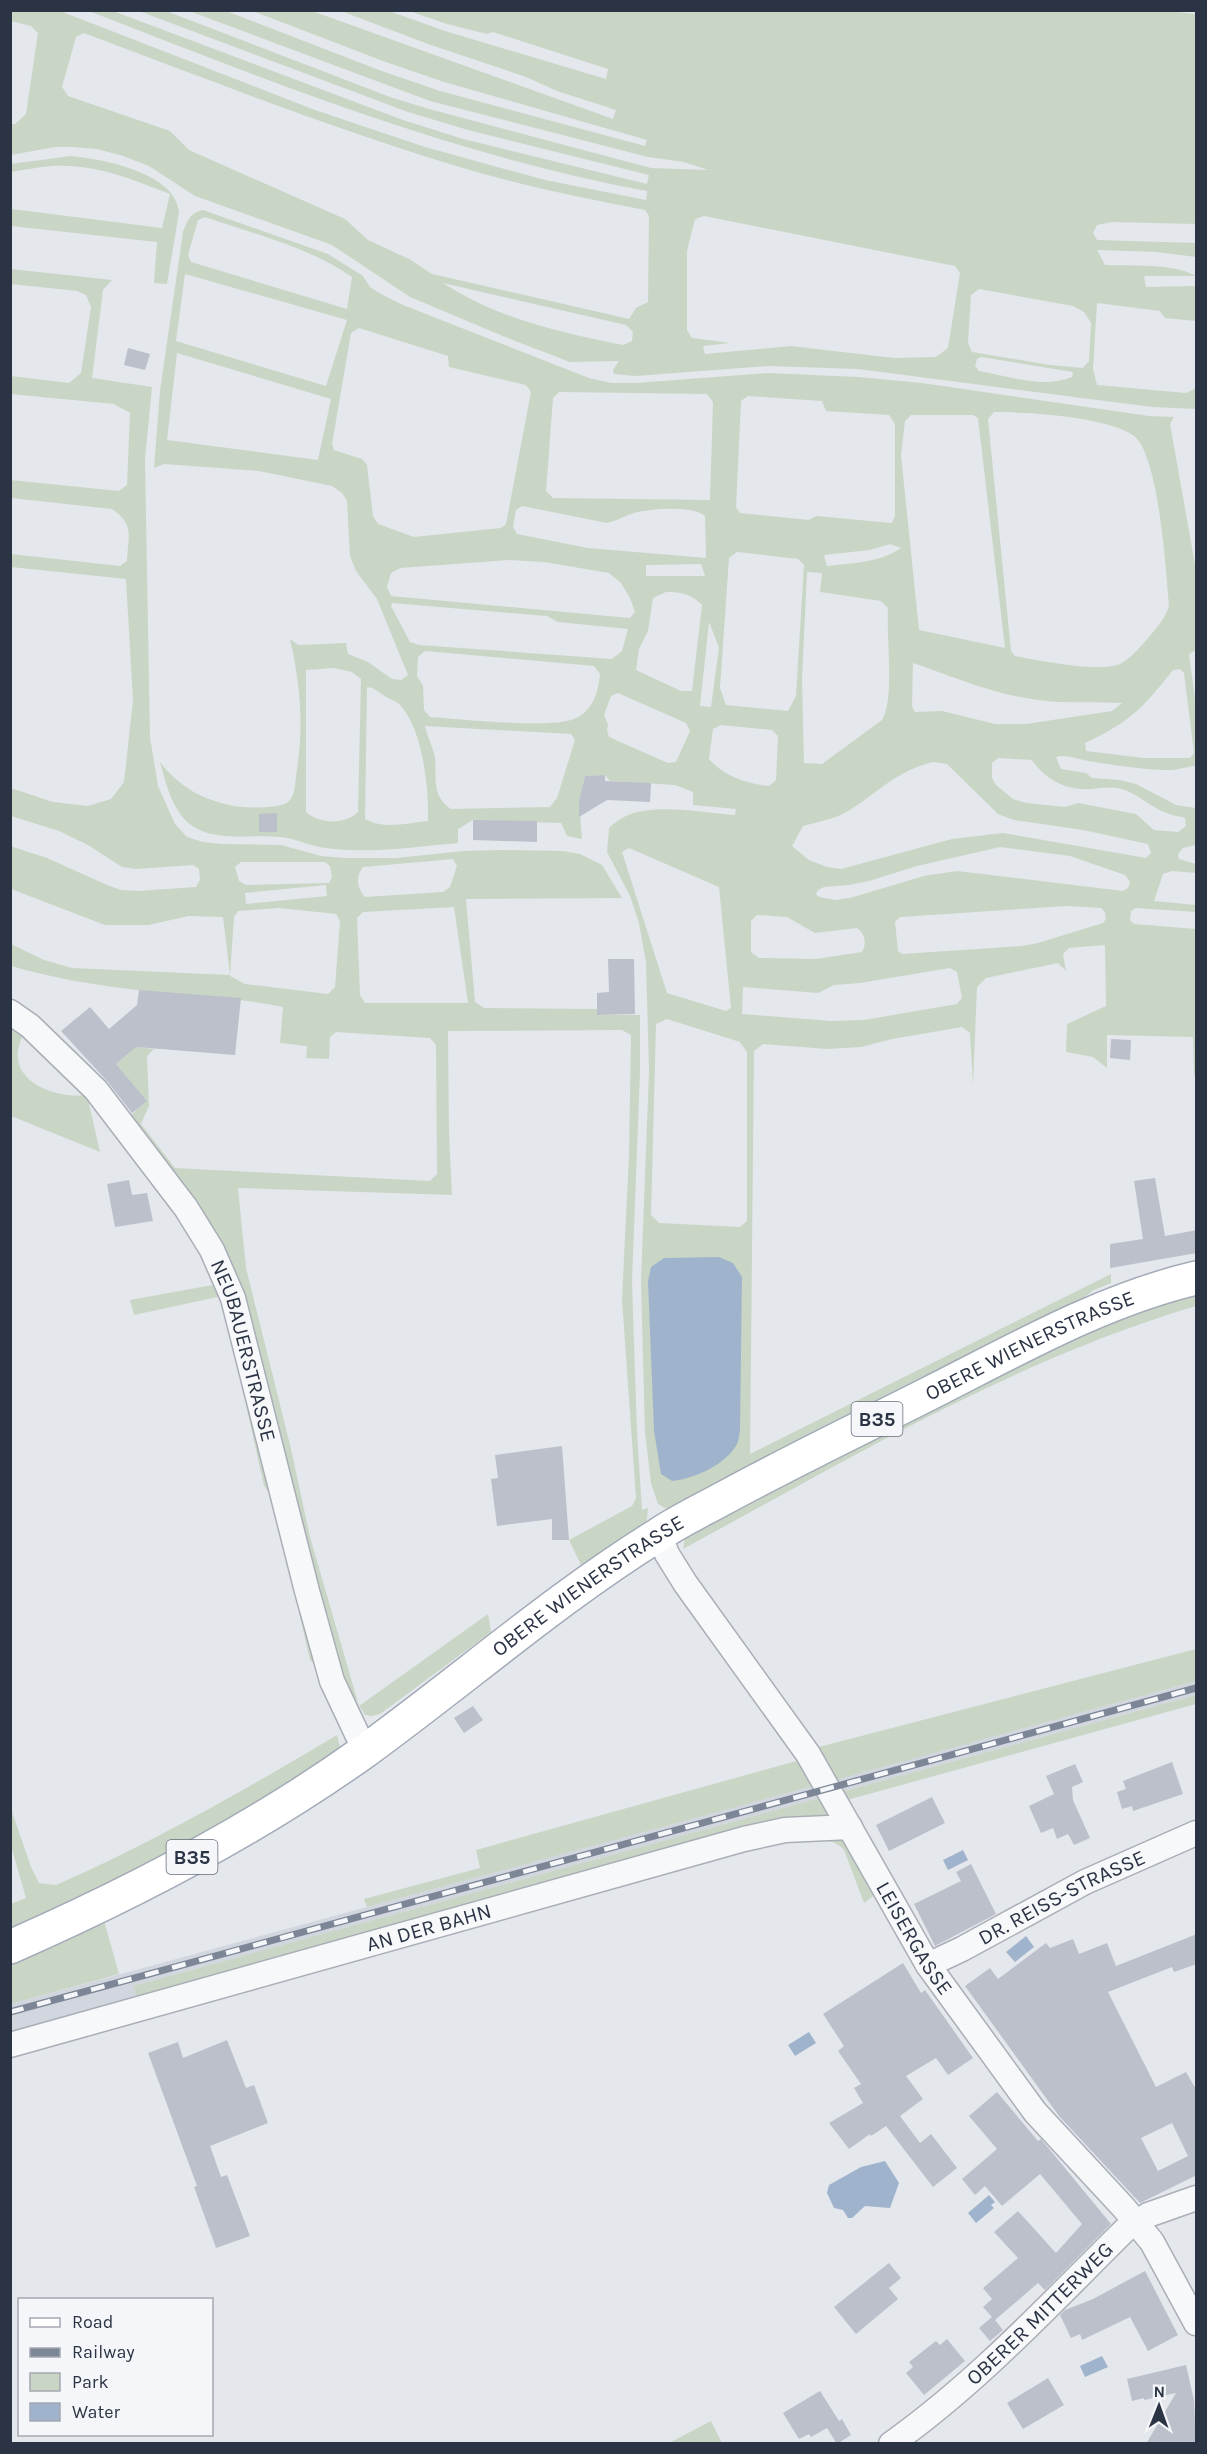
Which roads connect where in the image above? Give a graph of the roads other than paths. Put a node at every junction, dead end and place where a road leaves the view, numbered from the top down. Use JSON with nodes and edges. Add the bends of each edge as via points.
{"nodes":[{"id":1,"x":10,"y":1012,"type":"edge"},
{"id":2,"x":1197,"y":1278,"type":"edge"},
{"id":3,"x":659,"y":1533,"type":"junction"},
{"id":4,"x":365,"y":1751,"type":"junction"},
{"id":5,"x":850,"y":1827,"type":"junction"},
{"id":6,"x":1197,"y":1833,"type":"edge"},
{"id":7,"x":10,"y":1947,"type":"edge"},
{"id":8,"x":928,"y":1965,"type":"junction"},
{"id":9,"x":10,"y":2045,"type":"edge"},
{"id":10,"x":1197,"y":2198,"type":"edge"},
{"id":11,"x":1135,"y":2221,"type":"junction"},
{"id":12,"x":1197,"y":2323,"type":"edge"},
{"id":13,"x":891,"y":2444,"type":"edge"}],
"edges":[{"from":1,"to":4,"type":"street","name":"NEUBAUERSTRASSE","via":[[30,1026],[96,1090],[186,1208],[212,1250],[233,1298],[332,1681]]},
{"from":2,"to":3,"type":"main road","name":"OBERE WIENERSTRASSE","number":"B35","via":[[1139,1294],[1037,1339]]},
{"from":3,"to":4,"type":"main road","name":"OBERE WIENERSTRASSE","number":"B35","via":[[579,1588]]},
{"from":3,"to":5,"type":"street","name":"LEISERGASSE","via":[[685,1583],[808,1754]]},
{"from":4,"to":7,"type":"main road","name":"OBERE WIENERSTRASSE","number":"B35","via":[[172,1868]]},
{"from":5,"to":8,"type":"street","name":"LEISERGASSE"},
{"from":5,"to":9,"type":"street","name":"AN DER BAHN","via":[[785,1830],[744,1839]]},
{"from":6,"to":8,"type":"street","name":"DR. REISS-STRASSE","via":[[1085,1882]]},
{"from":8,"to":11,"type":"street","name":"LEISERGASSE","via":[[1035,2112]]},
{"from":10,"to":11,"type":"street","name":"OBERER MITTERWEG"},
{"from":11,"to":12,"type":"street","name":"LEISERGASSE","via":[[1152,2242]]},
{"from":11,"to":13,"type":"street","name":"OBERER MITTERWEG","via":[[1007,2348]]}]}
